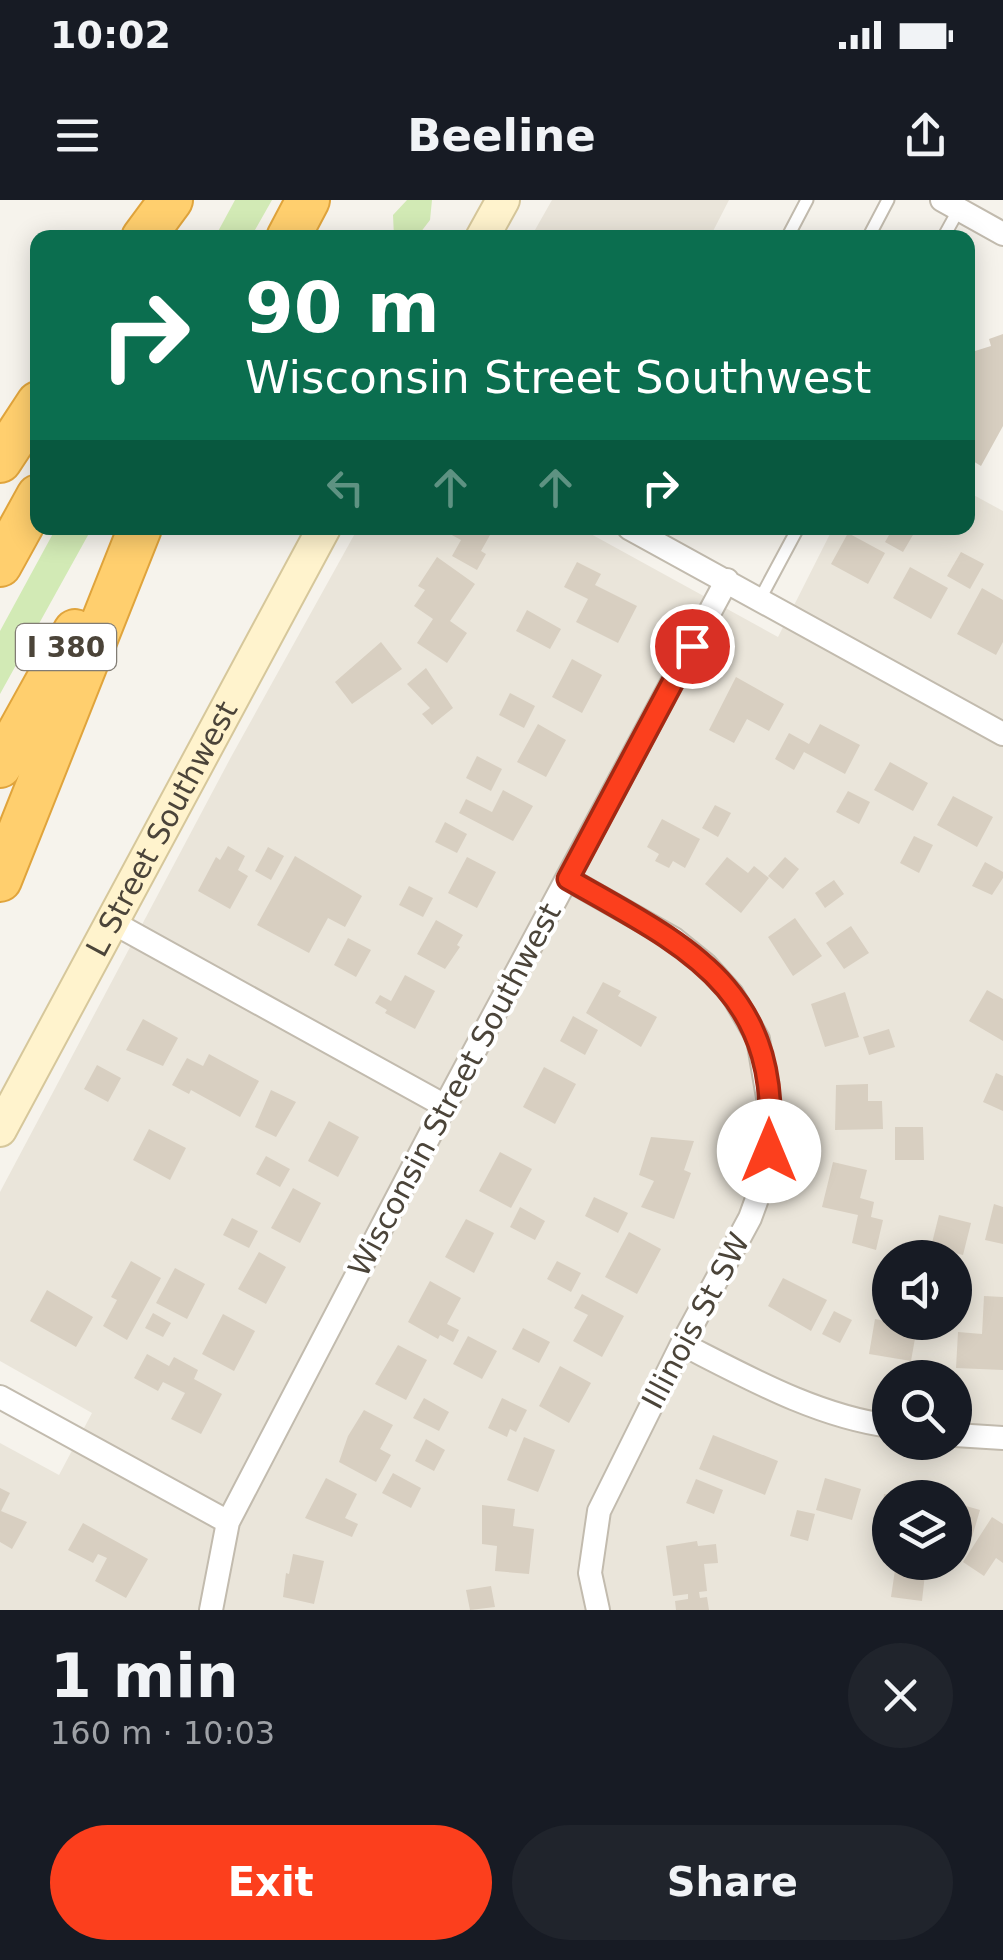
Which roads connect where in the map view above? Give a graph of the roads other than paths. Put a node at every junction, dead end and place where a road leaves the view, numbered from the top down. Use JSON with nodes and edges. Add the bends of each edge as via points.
{"nodes":[{"id":1,"x":170,"y":200,"type":"edge"},
{"id":2,"x":200,"y":200,"type":"edge"},
{"id":3,"x":308,"y":200,"type":"edge"},
{"id":4,"x":503,"y":200,"type":"edge"},
{"id":5,"x":807,"y":200,"type":"edge"},
{"id":6,"x":888,"y":200,"type":"edge"},
{"id":7,"x":950,"y":204,"type":"edge"},
{"id":8,"x":149,"y":230,"type":"edge"},
{"id":9,"x":183,"y":230,"type":"edge"},
{"id":10,"x":292,"y":230,"type":"edge"},
{"id":11,"x":486,"y":230,"type":"edge"},
{"id":12,"x":791,"y":230,"type":"edge"},
{"id":13,"x":872,"y":230,"type":"edge"},
{"id":14,"x":945,"y":230,"type":"edge"},
{"id":15,"x":1003,"y":234,"type":"edge"},
{"id":16,"x":30,"y":415,"type":"edge"},
{"id":17,"x":0,"y":461,"type":"edge"},
{"id":18,"x":30,"y":511,"type":"edge"},
{"id":19,"x":128,"y":535,"type":"edge"},
{"id":20,"x":137,"y":535,"type":"edge"},
{"id":21,"x":320,"y":535,"type":"edge"},
{"id":22,"x":641,"y":535,"type":"edge"},
{"id":23,"x":794,"y":535,"type":"edge"},
{"id":24,"x":0,"y":565,"type":"edge"},
{"id":25,"x":727,"y":580,"type":"junction"},
{"id":26,"x":760,"y":599,"type":"junction"},
{"id":27,"x":1003,"y":734,"type":"edge"},
{"id":28,"x":0,"y":766,"type":"edge"},
{"id":29,"x":568,"y":879,"type":"junction"},
{"id":30,"x":0,"y":880,"type":"edge"},
{"id":31,"x":112,"y":922,"type":"junction"},
{"id":32,"x":445,"y":1106,"type":"junction"},
{"id":33,"x":0,"y":1130,"type":"edge"},
{"id":34,"x":682,"y":1344,"type":"junction"},
{"id":35,"x":0,"y":1397,"type":"edge"},
{"id":36,"x":872,"y":1424,"type":"edge"},
{"id":37,"x":972,"y":1436,"type":"edge"},
{"id":38,"x":1003,"y":1438,"type":"edge"},
{"id":39,"x":228,"y":1522,"type":"junction"},
{"id":40,"x":211,"y":1610,"type":"edge"},
{"id":41,"x":598,"y":1610,"type":"edge"}],
"edges":[{"from":1,"to":8,"type":"highway"},
{"from":2,"to":9,"type":"highway"},
{"from":3,"to":10,"type":"highway"},
{"from":4,"to":11,"type":"street"},
{"from":5,"to":12,"type":"lane"},
{"from":6,"to":13,"type":"lane"},
{"from":7,"to":14,"type":"lane"},
{"from":7,"to":15,"type":"street"},
{"from":16,"to":17,"type":"highway"},
{"from":18,"to":24,"type":"highway"},
{"from":19,"to":28,"type":"highway","number":"I 380"},
{"from":20,"to":30,"type":"highway"},
{"from":21,"to":31,"type":"street","name":"L Street Southwest"},
{"from":22,"to":25,"type":"street"},
{"from":23,"to":26,"type":"lane"},
{"from":25,"to":26,"type":"street"},
{"from":25,"to":29,"type":"street","name":"Wisconsin Street Southwest"},
{"from":26,"to":27,"type":"street"},
{"from":29,"to":32,"type":"street","name":"Wisconsin Street Southwest"},
{"from":29,"to":34,"type":"street","name":"Illinois St SW","via":[[705,964],[758,1039],[772,1121],[762,1186]]},
{"from":31,"to":32,"type":"street"},
{"from":31,"to":33,"type":"street","name":"L Street Southwest"},
{"from":32,"to":39,"type":"street","name":"Wisconsin Street Southwest"},
{"from":34,"to":36,"type":"street","via":[[773,1390]]},
{"from":34,"to":41,"type":"street","name":"Illinois St SW","via":[[599,1512],[590,1573]]},
{"from":35,"to":39,"type":"street"},
{"from":37,"to":38,"type":"street"},
{"from":39,"to":40,"type":"street","name":"Wisconsin Street Southwest"}]}
